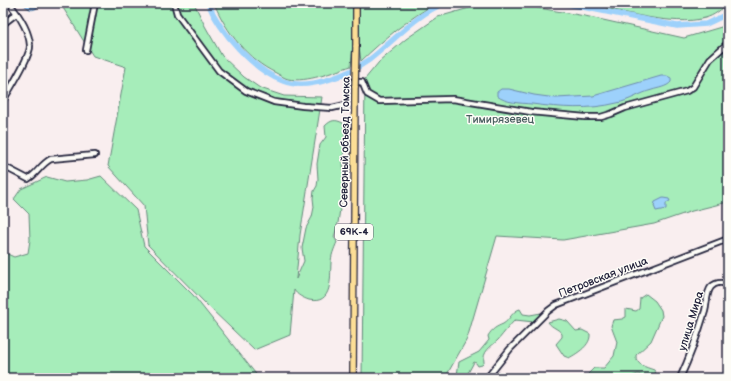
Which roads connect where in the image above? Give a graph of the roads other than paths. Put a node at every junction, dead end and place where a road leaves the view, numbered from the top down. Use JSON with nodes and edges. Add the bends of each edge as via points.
{"nodes":[{"id":1,"x":9,"y":3,"type":"edge"},
{"id":2,"x":95,"y":3,"type":"edge"},
{"id":3,"x":174,"y":3,"type":"edge"},
{"id":4,"x":356,"y":3,"type":"edge"},
{"id":5,"x":16,"y":14,"type":"junction"},
{"id":6,"x":3,"y":24,"type":"edge"},
{"id":7,"x":728,"y":43,"type":"edge"},
{"id":8,"x":86,"y":50,"type":"dead end"},
{"id":9,"x":349,"y":82,"type":"dead end"},
{"id":10,"x":3,"y":101,"type":"edge"},
{"id":11,"x":345,"y":105,"type":"dead end"},
{"id":12,"x":95,"y":155,"type":"dead end"},
{"id":13,"x":3,"y":166,"type":"edge"},
{"id":14,"x":728,"y":239,"type":"edge"},
{"id":15,"x":728,"y":284,"type":"edge"},
{"id":16,"x":353,"y":378,"type":"edge"},
{"id":17,"x":487,"y":378,"type":"edge"},
{"id":18,"x":680,"y":378,"type":"edge"}],
"edges":[{"from":1,"to":5,"type":"street"},
{"from":2,"to":8,"type":"street"},
{"from":3,"to":11,"type":"street","via":[[179,17],[219,71],[246,91],[274,102],[332,108]]},
{"from":4,"to":16,"type":"main road","name":"Северный объезд Томска","number":"69К-4","bridge":true},
{"from":5,"to":6,"type":"street"},
{"from":5,"to":10,"type":"street","via":[[24,27],[30,51]]},
{"from":7,"to":9,"type":"street","via":[[710,59],[693,87],[601,116],[531,112],[453,99],[379,101],[367,94],[362,82]]},
{"from":12,"to":13,"type":"street","via":[[51,159],[28,179]]},
{"from":14,"to":17,"type":"street","name":"Петровская улица","via":[[556,305],[510,349]]},
{"from":15,"to":18,"type":"street","name":"улица Мира","via":[[716,283],[710,290]]}]}
